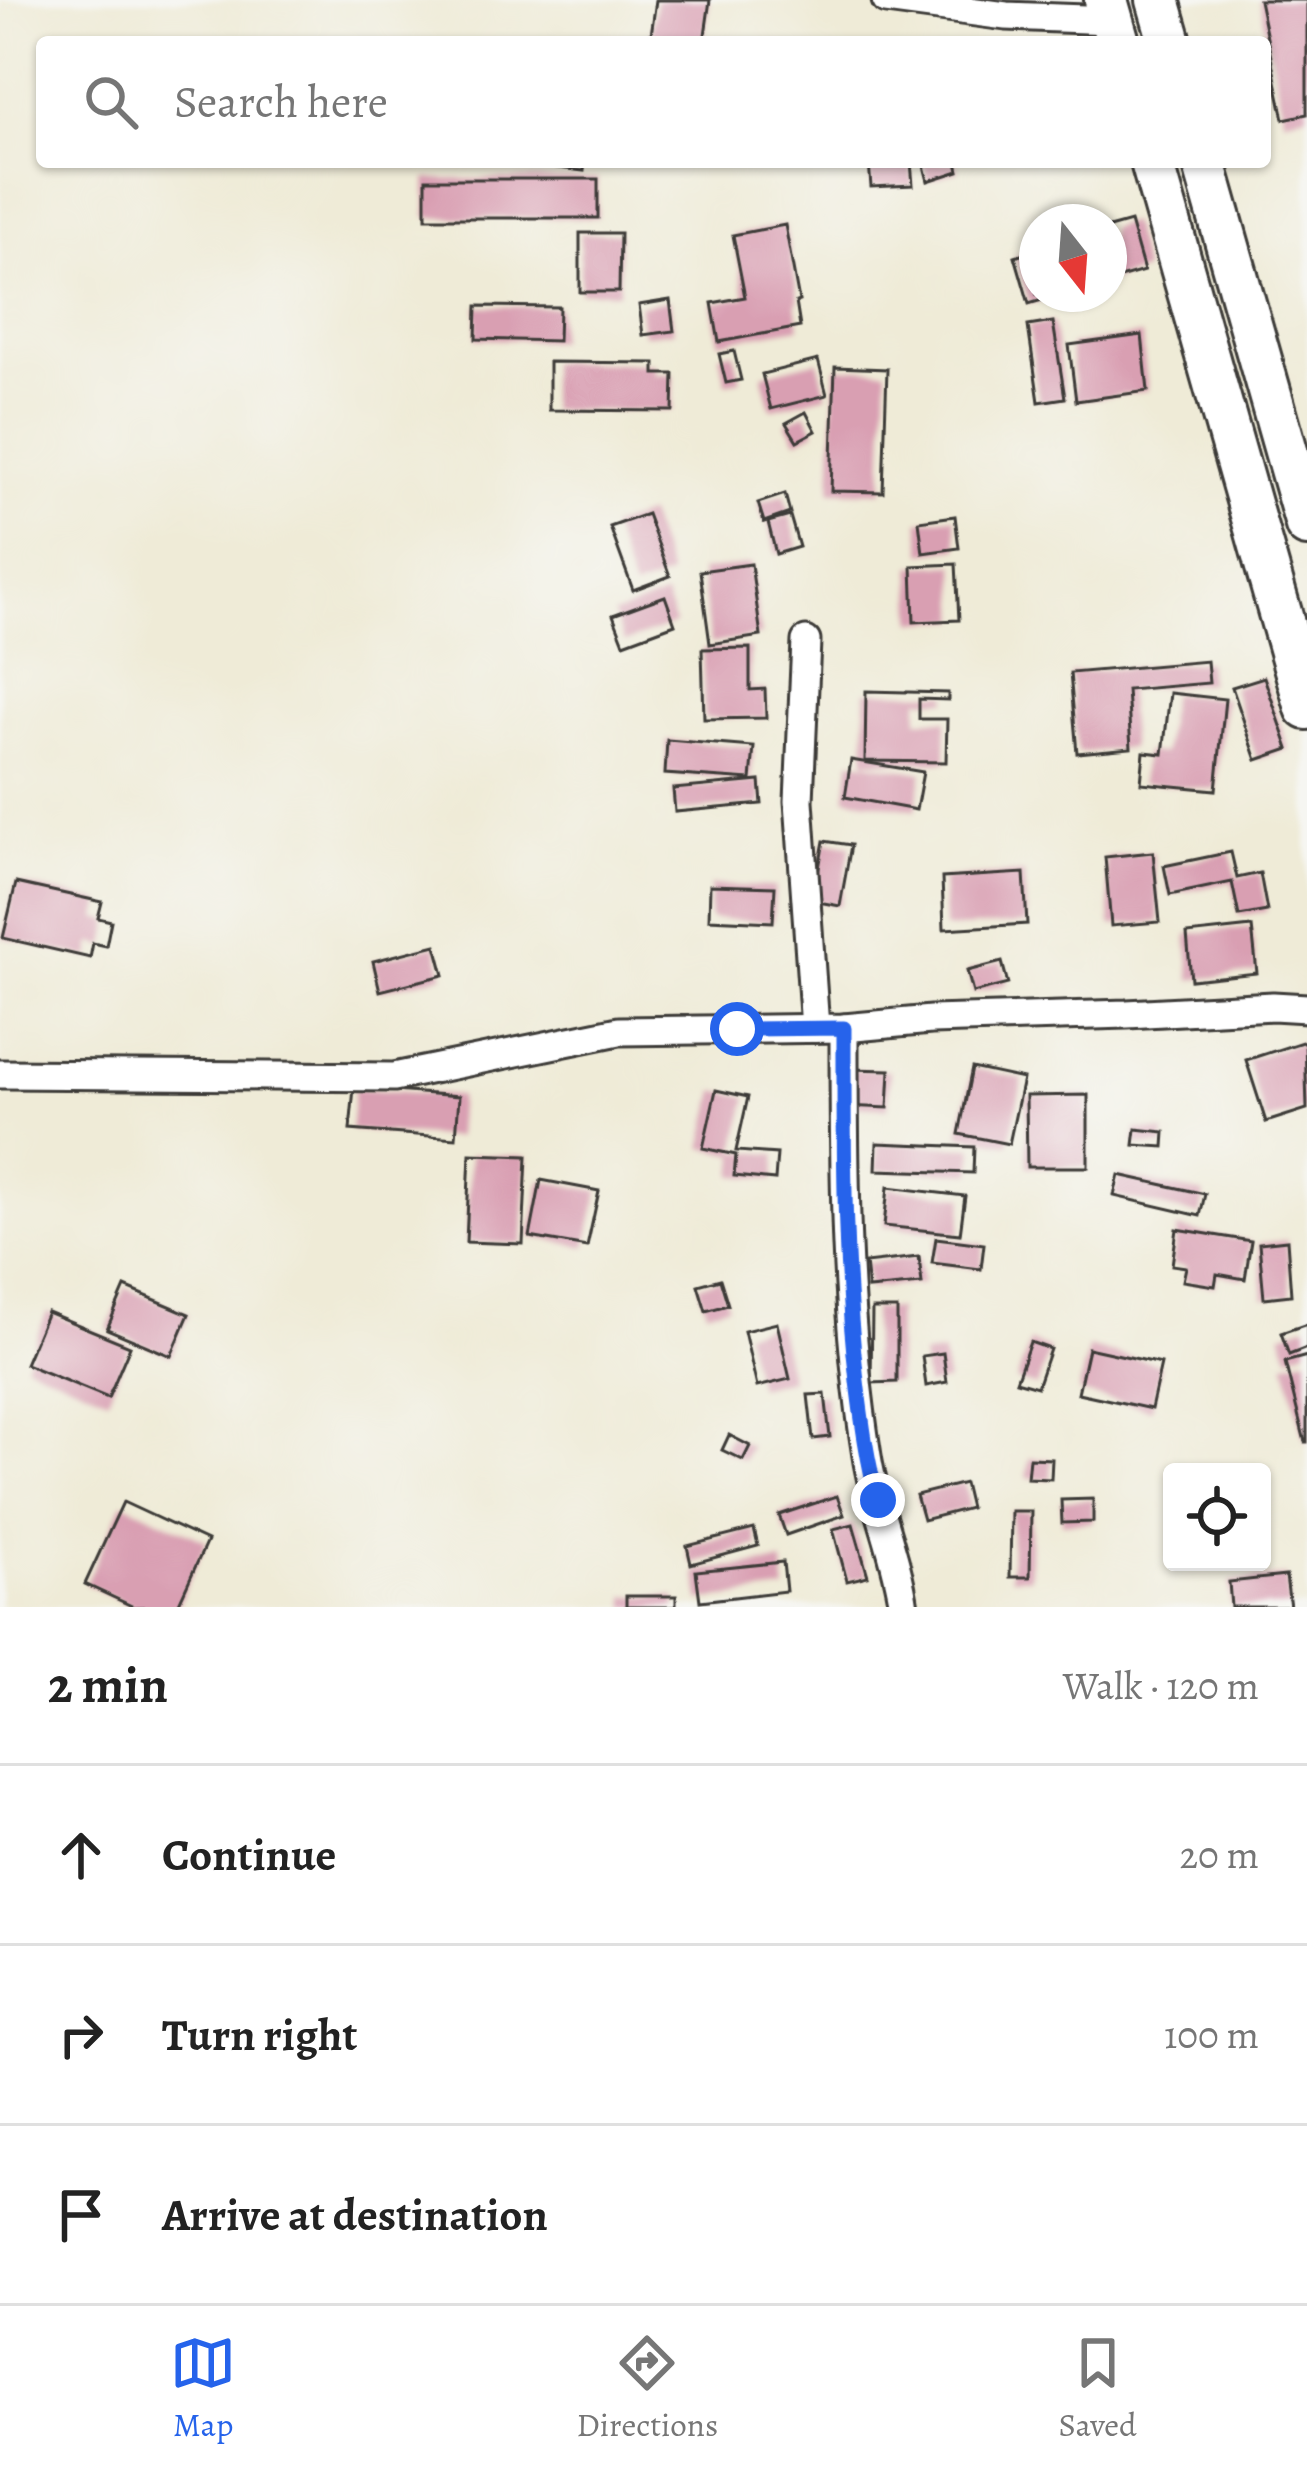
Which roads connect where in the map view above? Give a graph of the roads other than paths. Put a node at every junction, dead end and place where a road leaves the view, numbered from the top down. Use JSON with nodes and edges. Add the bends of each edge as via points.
{"nodes":[{"id":1,"x":886,"y":0,"type":"edge"},
{"id":2,"x":1158,"y":0,"type":"edge"},
{"id":3,"x":1112,"y":21,"type":"edge"},
{"id":4,"x":1168,"y":36,"type":"edge"},
{"id":5,"x":1154,"y":168,"type":"edge"},
{"id":6,"x":1206,"y":168,"type":"edge"},
{"id":7,"x":1307,"y":526,"type":"edge"},
{"id":8,"x":806,"y":641,"type":"dead end"},
{"id":9,"x":1307,"y":708,"type":"edge"},
{"id":10,"x":1307,"y":1008,"type":"edge"},
{"id":11,"x":815,"y":1028,"type":"junction"},
{"id":12,"x":844,"y":1028,"type":"junction"},
{"id":13,"x":0,"y":1074,"type":"edge"},
{"id":14,"x":904,"y":1607,"type":"edge"}],
"edges":[{"from":1,"to":3,"type":"street"},
{"from":2,"to":4,"type":"main road"},
{"from":5,"to":9,"type":"main road"},
{"from":6,"to":7,"type":"main road"},
{"from":8,"to":11,"type":"street","via":[[799,801]]},
{"from":10,"to":12,"type":"street"},
{"from":11,"to":12,"type":"street"},
{"from":11,"to":13,"type":"street","via":[[620,1031],[394,1077]]},
{"from":12,"to":14,"type":"street","via":[[852,1340],[867,1462]]}]}
